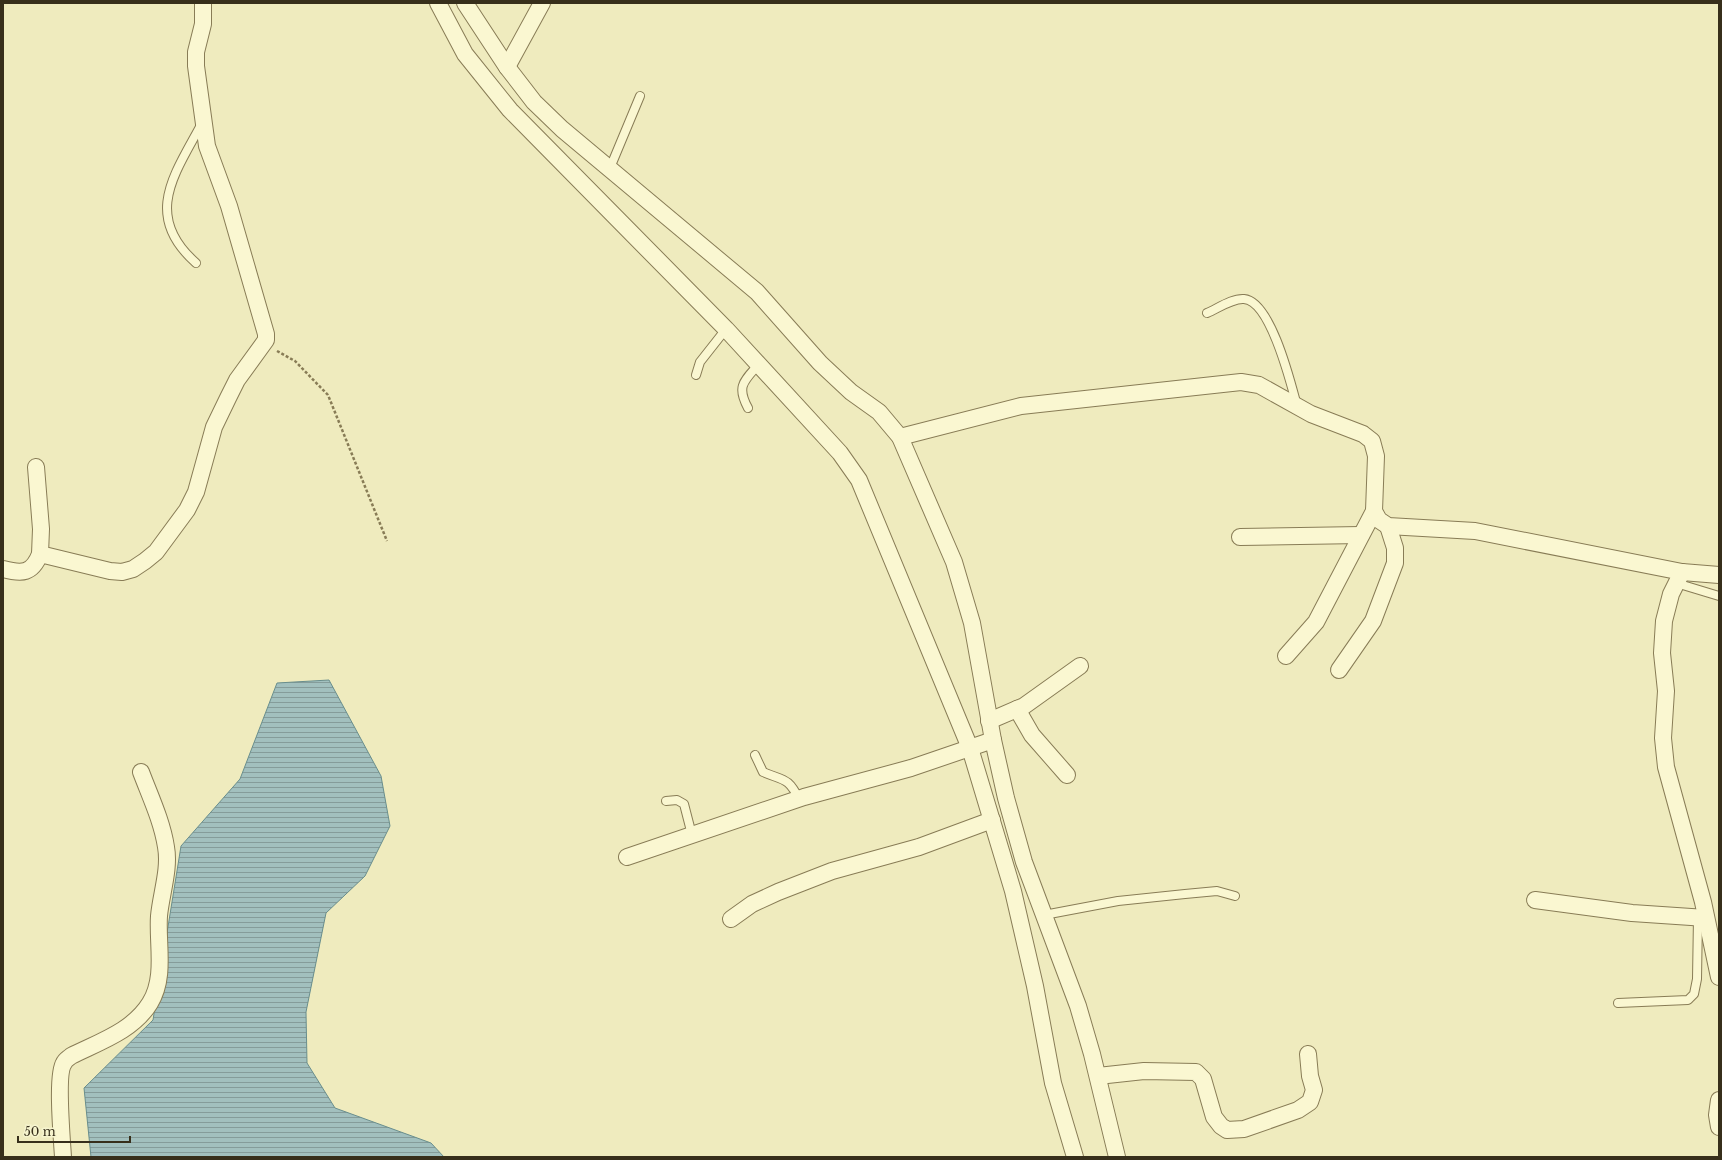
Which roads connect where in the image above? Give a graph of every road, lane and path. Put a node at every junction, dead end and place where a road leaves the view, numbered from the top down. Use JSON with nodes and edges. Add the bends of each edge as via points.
{"nodes":[{"id":1,"x":203,"y":3,"type":"edge"},
{"id":2,"x":438,"y":3,"type":"edge"},
{"id":3,"x":465,"y":3,"type":"edge"},
{"id":4,"x":542,"y":3,"type":"edge"},
{"id":5,"x":507,"y":67,"type":"junction"},
{"id":6,"x":640,"y":96,"type":"dead end"},
{"id":7,"x":203,"y":120,"type":"junction"},
{"id":8,"x":610,"y":168,"type":"junction"},
{"id":9,"x":196,"y":263,"type":"dead end"},
{"id":10,"x":1207,"y":313,"type":"dead end"},
{"id":11,"x":726,"y":329,"type":"junction"},
{"id":12,"x":264,"y":344,"type":"junction"},
{"id":13,"x":758,"y":364,"type":"junction"},
{"id":14,"x":696,"y":375,"type":"dead end"},
{"id":15,"x":1297,"y":406,"type":"junction"},
{"id":16,"x":748,"y":408,"type":"dead end"},
{"id":17,"x":900,"y":437,"type":"junction"},
{"id":18,"x":36,"y":467,"type":"dead end"},
{"id":19,"x":1374,"y":511,"type":"junction"},
{"id":20,"x":1388,"y":526,"type":"junction"},
{"id":21,"x":1361,"y":535,"type":"junction"},
{"id":22,"x":1240,"y":537,"type":"dead end"},
{"id":23,"x":387,"y":541,"type":"dead end"},
{"id":24,"x":40,"y":554,"type":"junction"},
{"id":25,"x":3,"y":569,"type":"edge"},
{"id":26,"x":1719,"y":575,"type":"edge"},
{"id":27,"x":1679,"y":578,"type":"junction"},
{"id":28,"x":1719,"y":596,"type":"edge"},
{"id":29,"x":1286,"y":656,"type":"dead end"},
{"id":30,"x":1080,"y":666,"type":"dead end"},
{"id":31,"x":1339,"y":670,"type":"dead end"},
{"id":32,"x":1017,"y":709,"type":"junction"},
{"id":33,"x":990,"y":721,"type":"junction"},
{"id":34,"x":981,"y":744,"type":"junction"},
{"id":35,"x":755,"y":755,"type":"dead end"},
{"id":36,"x":141,"y":772,"type":"dead end"},
{"id":37,"x":1067,"y":775,"type":"dead end"},
{"id":38,"x":799,"y":799,"type":"junction"},
{"id":39,"x":666,"y":801,"type":"dead end"},
{"id":40,"x":992,"y":820,"type":"junction"},
{"id":41,"x":692,"y":836,"type":"junction"},
{"id":42,"x":627,"y":857,"type":"dead end"},
{"id":43,"x":1235,"y":896,"type":"dead end"},
{"id":44,"x":1535,"y":900,"type":"dead end"},
{"id":45,"x":1044,"y":916,"type":"junction"},
{"id":46,"x":1702,"y":917,"type":"junction"},
{"id":47,"x":731,"y":919,"type":"dead end"},
{"id":48,"x":1719,"y":977,"type":"edge"},
{"id":49,"x":1618,"y":1003,"type":"dead end"},
{"id":50,"x":1308,"y":1054,"type":"dead end"},
{"id":51,"x":1098,"y":1076,"type":"junction"},
{"id":52,"x":1719,"y":1100,"type":"edge"},
{"id":53,"x":1719,"y":1127,"type":"edge"},
{"id":54,"x":63,"y":1157,"type":"edge"},
{"id":55,"x":1075,"y":1157,"type":"edge"},
{"id":56,"x":1117,"y":1157,"type":"edge"}],
"edges":[{"from":1,"to":7,"type":"street","via":[[203,24],[196,52]]},
{"from":2,"to":11,"type":"street","via":[[465,54],[510,110]]},
{"from":3,"to":5,"type":"street"},
{"from":4,"to":5,"type":"street"},
{"from":5,"to":8,"type":"street","via":[[534,102],[562,129]]},
{"from":6,"to":8,"type":"lane"},
{"from":7,"to":9,"type":"lane","via":[[167,197],[168,220],[180,247]]},
{"from":7,"to":12,"type":"street","via":[[207,146],[228,206],[266,334]]},
{"from":8,"to":17,"type":"street","via":[[757,292],[820,363],[851,392],[879,412]]},
{"from":10,"to":15,"type":"lane","via":[[1245,299],[1256,306],[1264,315],[1284,358]]},
{"from":11,"to":13,"type":"street"},
{"from":11,"to":14,"type":"lane","via":[[700,362]]},
{"from":12,"to":23,"type":"path","via":[[295,361],[328,395]]},
{"from":12,"to":24,"type":"street","via":[[237,380],[214,427],[196,492],[156,552],[133,569],[122,572]]},
{"from":13,"to":16,"type":"lane","via":[[743,386],[742,395]]},
{"from":13,"to":34,"type":"street","via":[[840,453],[859,480]]},
{"from":15,"to":17,"type":"street","via":[[1259,385],[1241,382],[1021,406]]},
{"from":15,"to":19,"type":"street","via":[[1363,434],[1372,441],[1376,456]]},
{"from":17,"to":33,"type":"street","via":[[954,562],[972,623]]},
{"from":18,"to":24,"type":"street","via":[[41,529]]},
{"from":19,"to":20,"type":"street","via":[[1379,520]]},
{"from":19,"to":21,"type":"street"},
{"from":20,"to":27,"type":"street","via":[[1474,531]]},
{"from":20,"to":31,"type":"street","via":[[1395,548],[1395,563],[1373,621]]},
{"from":21,"to":22,"type":"street"},
{"from":21,"to":29,"type":"street","via":[[1316,622]]},
{"from":24,"to":25,"type":"street","via":[[33,568],[20,572]]},
{"from":26,"to":27,"type":"street"},
{"from":27,"to":28,"type":"lane"},
{"from":27,"to":46,"type":"street","via":[[1671,594],[1664,621],[1662,653],[1666,691],[1663,738],[1666,767]]},
{"from":30,"to":32,"type":"street"},
{"from":32,"to":33,"type":"street"},
{"from":32,"to":37,"type":"street","via":[[1032,735]]},
{"from":33,"to":34,"type":"street"},
{"from":34,"to":38,"type":"street","via":[[911,768]]},
{"from":34,"to":40,"type":"street"},
{"from":34,"to":45,"type":"street","via":[[1006,798],[1024,862]]},
{"from":35,"to":38,"type":"lane","via":[[763,772],[786,780]]},
{"from":36,"to":54,"type":"street","via":[[163,832],[166,848],[167,863],[159,918],[157,991],[150,1004],[127,1028],[64,1062],[60,1080]]},
{"from":38,"to":41,"type":"street"},
{"from":39,"to":41,"type":"lane","via":[[677,800],[684,804]]},
{"from":40,"to":47,"type":"street","via":[[919,847],[832,871],[752,904]]},
{"from":40,"to":55,"type":"street","via":[[1013,890],[1035,986],[1053,1083]]},
{"from":41,"to":42,"type":"street"},
{"from":43,"to":45,"type":"lane","via":[[1217,891],[1118,901]]},
{"from":44,"to":46,"type":"street","via":[[1632,913]]},
{"from":45,"to":51,"type":"street","via":[[1078,1006]]},
{"from":46,"to":48,"type":"street"},
{"from":46,"to":49,"type":"lane","via":[[1694,994],[1688,1000]]},
{"from":50,"to":51,"type":"street","via":[[1314,1090],[1310,1102],[1298,1110],[1244,1129],[1227,1130],[1220,1126],[1214,1117],[1203,1079],[1196,1072],[1144,1071]]},
{"from":51,"to":56,"type":"street"},
{"from":52,"to":53,"type":"street"}]}
